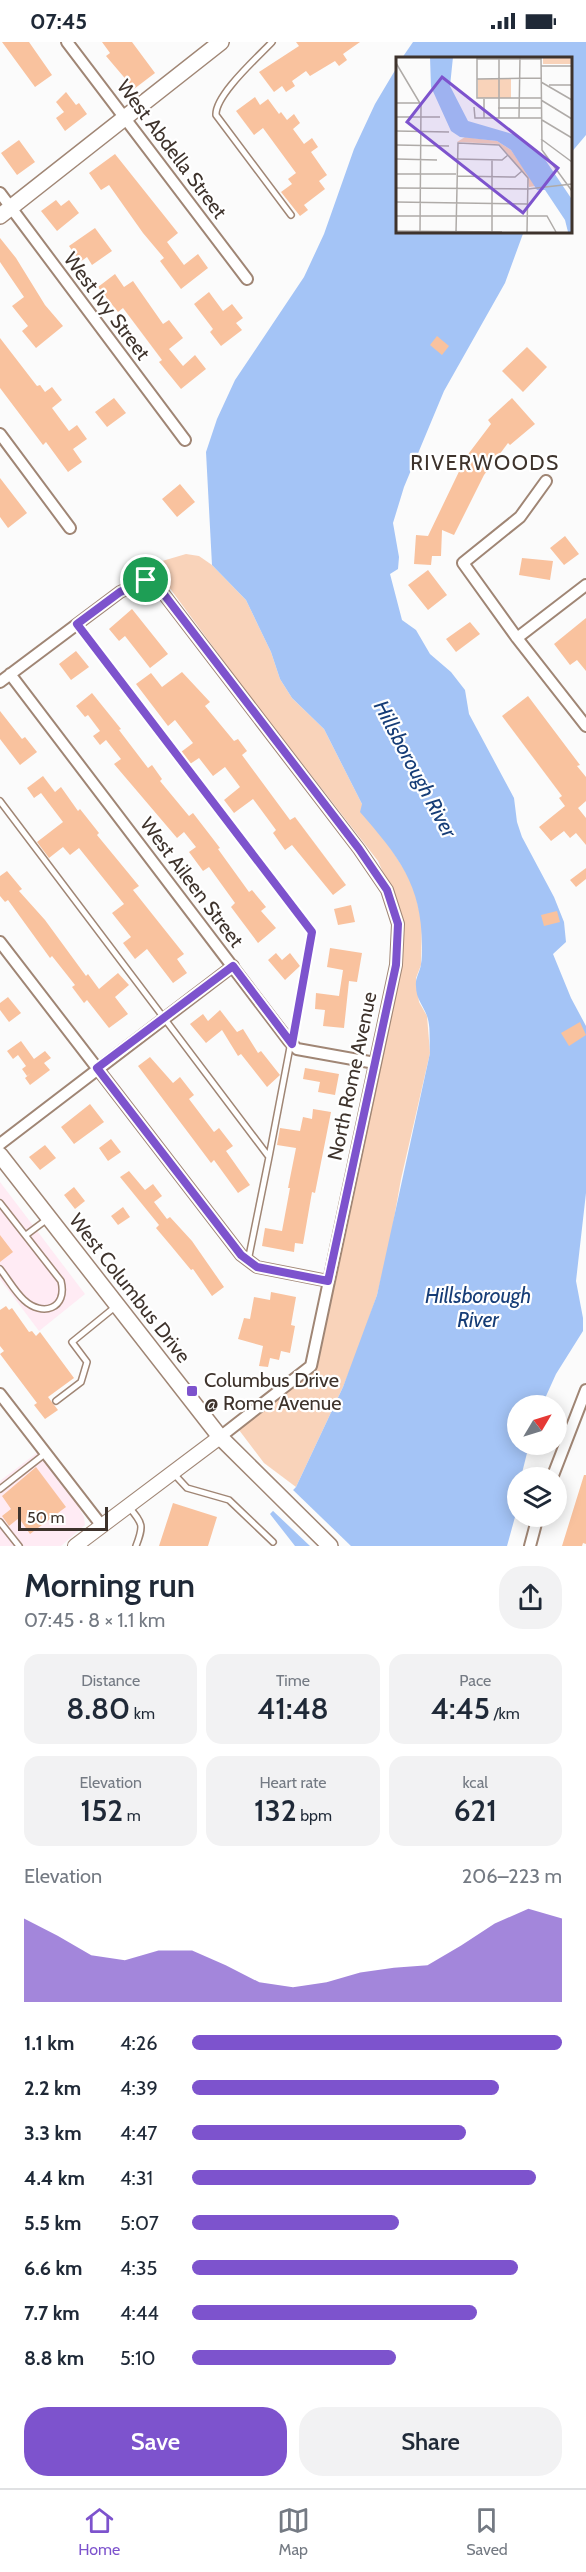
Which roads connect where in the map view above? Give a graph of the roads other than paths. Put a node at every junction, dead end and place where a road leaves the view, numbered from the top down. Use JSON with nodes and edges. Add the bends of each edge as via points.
{"nodes":[{"id":1,"x":67,"y":42,"type":"edge"},
{"id":2,"x":221,"y":42,"type":"edge"},
{"id":3,"x":272,"y":42,"type":"edge"},
{"id":4,"x":126,"y":119,"type":"junction"},
{"id":5,"x":0,"y":193,"type":"edge"},
{"id":6,"x":5,"y":212,"type":"edge"},
{"id":7,"x":291,"y":215,"type":"dead end"},
{"id":8,"x":247,"y":279,"type":"dead end"},
{"id":9,"x":0,"y":434,"type":"edge"},
{"id":10,"x":185,"y":440,"type":"dead end"},
{"id":11,"x":546,"y":481,"type":"dead end"},
{"id":12,"x":70,"y":528,"type":"dead end"},
{"id":13,"x":586,"y":585,"type":"edge"},
{"id":14,"x":77,"y":624,"type":"junction"},
{"id":15,"x":517,"y":638,"type":"junction"},
{"id":16,"x":10,"y":674,"type":"junction"},
{"id":17,"x":0,"y":682,"type":"edge"},
{"id":18,"x":586,"y":726,"type":"edge"},
{"id":19,"x":0,"y":801,"type":"edge"},
{"id":20,"x":0,"y":942,"type":"edge"},
{"id":21,"x":233,"y":966,"type":"junction"},
{"id":22,"x":165,"y":1016,"type":"junction"},
{"id":23,"x":292,"y":1044,"type":"junction"},
{"id":24,"x":375,"y":1063,"type":"junction"},
{"id":25,"x":97,"y":1068,"type":"junction"},
{"id":26,"x":0,"y":1144,"type":"edge"},
{"id":27,"x":0,"y":1155,"type":"edge"},
{"id":28,"x":270,"y":1157,"type":"junction"},
{"id":29,"x":0,"y":1203,"type":"edge"},
{"id":30,"x":49,"y":1218,"type":"junction"},
{"id":31,"x":26,"y":1235,"type":"junction"},
{"id":32,"x":248,"y":1261,"type":"junction"},
{"id":33,"x":0,"y":1269,"type":"edge"},
{"id":34,"x":328,"y":1281,"type":"junction"},
{"id":35,"x":117,"y":1306,"type":"junction"},
{"id":36,"x":586,"y":1390,"type":"edge"},
{"id":37,"x":0,"y":1394,"type":"edge"},
{"id":38,"x":56,"y":1401,"type":"dead end"},
{"id":39,"x":220,"y":1437,"type":"junction"},
{"id":40,"x":46,"y":1453,"type":"junction"},
{"id":41,"x":556,"y":1467,"type":"edge"},
{"id":42,"x":173,"y":1473,"type":"junction"},
{"id":43,"x":0,"y":1489,"type":"edge"},
{"id":44,"x":128,"y":1506,"type":"junction"},
{"id":45,"x":0,"y":1522,"type":"edge"},
{"id":46,"x":102,"y":1526,"type":"junction"},
{"id":47,"x":535,"y":1527,"type":"edge"},
{"id":48,"x":273,"y":1542,"type":"dead end"},
{"id":49,"x":19,"y":1546,"type":"edge"},
{"id":50,"x":75,"y":1546,"type":"edge"},
{"id":51,"x":136,"y":1546,"type":"edge"},
{"id":52,"x":330,"y":1546,"type":"edge"},
{"id":53,"x":530,"y":1546,"type":"edge"}],
"edges":[{"from":1,"to":4,"type":"street","name":"West Abdella Street"},
{"from":2,"to":4,"type":"main road"},
{"from":3,"to":7,"type":"lane","via":[[223,96],[216,115]]},
{"from":4,"to":6,"type":"main road"},
{"from":4,"to":8,"type":"street","name":"West Abdella Street"},
{"from":5,"to":6,"type":"street","name":"West Ivy Street"},
{"from":6,"to":10,"type":"street","name":"West Ivy Street"},
{"from":9,"to":12,"type":"street"},
{"from":11,"to":15,"type":"street","via":[[520,516],[463,563]]},
{"from":13,"to":15,"type":"street"},
{"from":14,"to":16,"type":"street"},
{"from":14,"to":23,"type":"lane","via":[[312,932]]},
{"from":14,"to":24,"type":"street","name":"North Rome Avenue","via":[[120,592],[146,580],[156,584],[387,890],[398,924],[396,965]]},
{"from":15,"to":18,"type":"street"},
{"from":16,"to":17,"type":"street"},
{"from":16,"to":21,"type":"street","name":"West Aileen Street"},
{"from":19,"to":22,"type":"lane"},
{"from":20,"to":25,"type":"street"},
{"from":21,"to":22,"type":"street"},
{"from":21,"to":23,"type":"street","name":"West Aileen Street"},
{"from":22,"to":25,"type":"street"},
{"from":22,"to":28,"type":"lane"},
{"from":23,"to":24,"type":"street","via":[[297,1049]]},
{"from":23,"to":28,"type":"lane"},
{"from":24,"to":34,"type":"street","name":"North Rome Avenue"},
{"from":25,"to":26,"type":"street"},
{"from":25,"to":32,"type":"street"},
{"from":27,"to":30,"type":"main road","name":"West Columbus Drive"},
{"from":28,"to":32,"type":"lane"},
{"from":29,"to":31,"type":"lane"},
{"from":30,"to":31,"type":"lane"},
{"from":30,"to":35,"type":"main road","name":"West Columbus Drive"},
{"from":31,"to":33,"type":"lane","via":[[61,1281],[61,1302],[50,1309],[35,1308],[23,1300]]},
{"from":32,"to":34,"type":"street","via":[[257,1267]]},
{"from":34,"to":39,"type":"street","name":"North Rome Avenue","via":[[310,1366]]},
{"from":35,"to":38,"type":"lane","via":[[72,1342],[87,1362],[81,1382]]},
{"from":35,"to":39,"type":"main road","name":"West Columbus Drive"},
{"from":36,"to":41,"type":"street"},
{"from":37,"to":40,"type":"street"},
{"from":39,"to":42,"type":"street","name":"North Rome Avenue"},
{"from":39,"to":52,"type":"main road","name":"West Columbus Drive"},
{"from":40,"to":43,"type":"lane"},
{"from":40,"to":46,"type":"street"},
{"from":42,"to":44,"type":"street","name":"North Rome Avenue"},
{"from":42,"to":48,"type":"lane","via":[[187,1488],[229,1500]]},
{"from":44,"to":46,"type":"street","name":"North Rome Avenue"},
{"from":44,"to":51,"type":"lane","via":[[141,1523]]},
{"from":45,"to":49,"type":"lane"},
{"from":46,"to":50,"type":"street","name":"North Rome Avenue"},
{"from":47,"to":53,"type":"street"}]}
